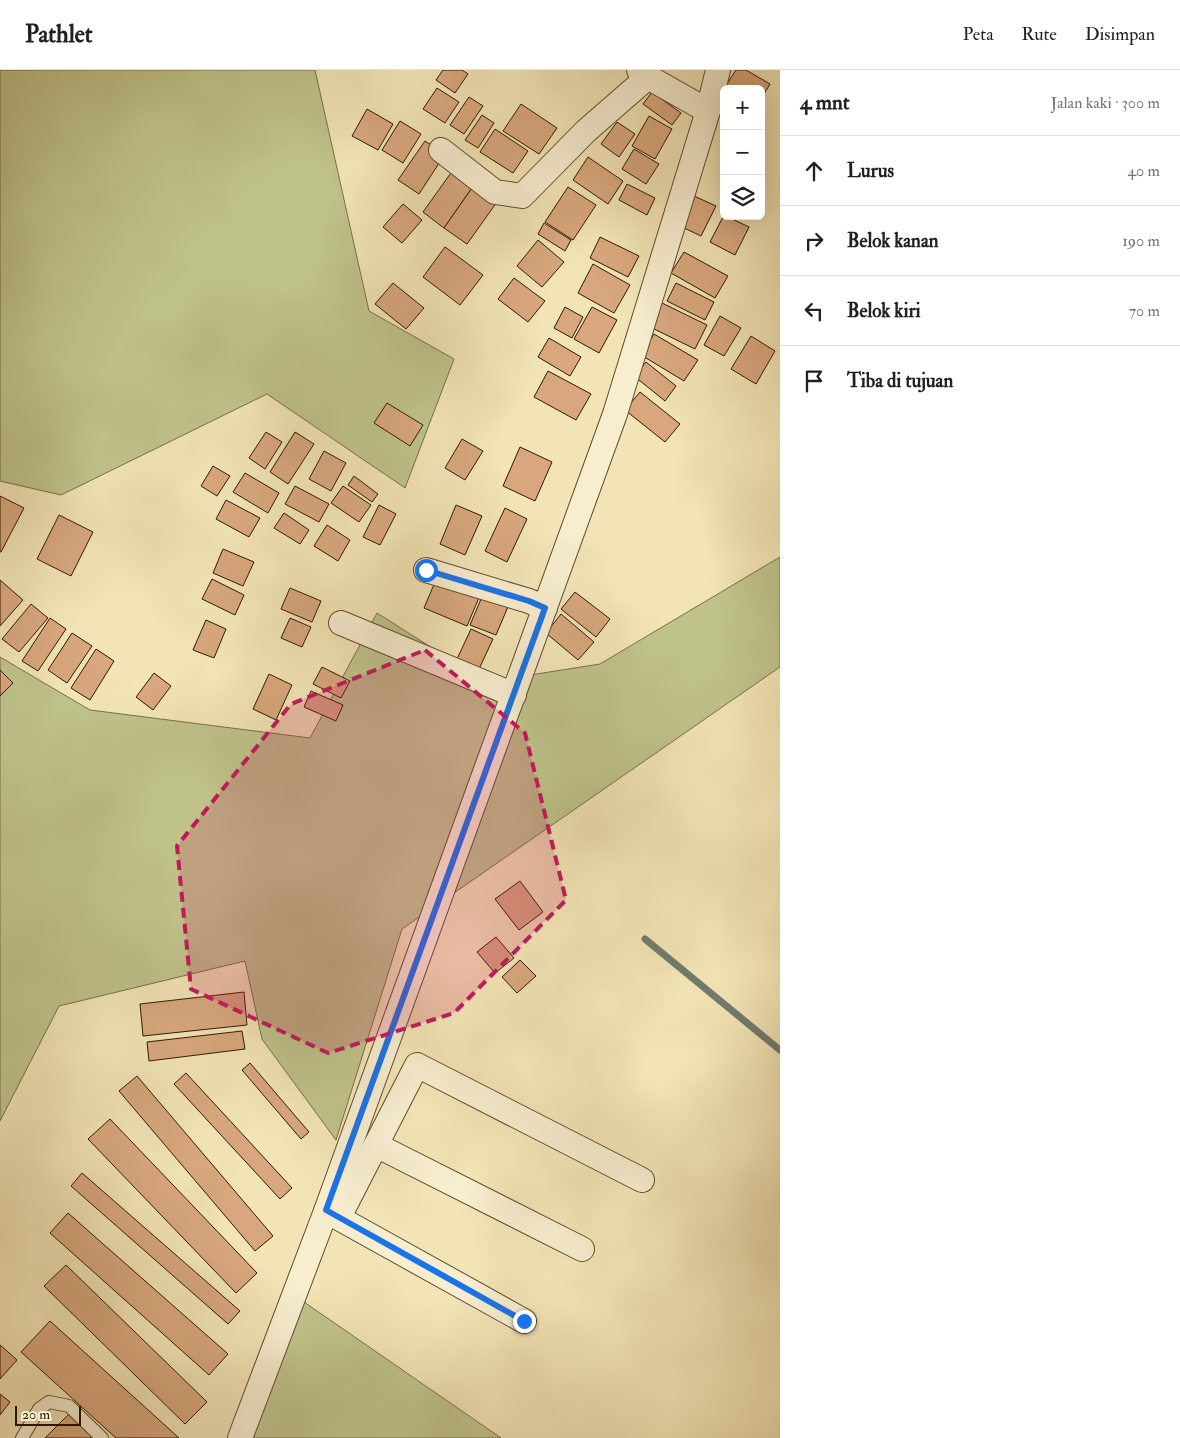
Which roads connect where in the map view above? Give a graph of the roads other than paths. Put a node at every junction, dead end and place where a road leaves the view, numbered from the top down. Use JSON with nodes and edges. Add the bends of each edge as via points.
{"nodes":[{"id":1,"x":718,"y":70,"type":"edge"},
{"id":2,"x":643,"y":74,"type":"edge"},
{"id":3,"x":708,"y":111,"type":"junction"},
{"id":4,"x":441,"y":150,"type":"dead end"},
{"id":5,"x":426,"y":570,"type":"dead end"},
{"id":6,"x":545,"y":608,"type":"junction"},
{"id":7,"x":341,"y":623,"type":"dead end"},
{"id":8,"x":514,"y":695,"type":"junction"},
{"id":9,"x":376,"y":1145,"type":"junction"},
{"id":10,"x":642,"y":1180,"type":"dead end"},
{"id":11,"x":332,"y":1214,"type":"junction"},
{"id":12,"x":582,"y":1249,"type":"dead end"},
{"id":13,"x":524,"y":1321,"type":"dead end"},
{"id":14,"x":22,"y":1438,"type":"edge"},
{"id":15,"x":102,"y":1438,"type":"edge"},
{"id":16,"x":240,"y":1438,"type":"edge"}],
"edges":[{"from":1,"to":3,"type":"street"},
{"from":2,"to":3,"type":"street"},
{"from":2,"to":4,"type":"street","via":[[522,196],[495,192]]},
{"from":3,"to":6,"type":"street","via":[[615,414]]},
{"from":5,"to":6,"type":"street"},
{"from":6,"to":8,"type":"street"},
{"from":7,"to":8,"type":"street"},
{"from":8,"to":11,"type":"street"},
{"from":9,"to":10,"type":"street","via":[[417,1065]]},
{"from":9,"to":11,"type":"street"},
{"from":9,"to":12,"type":"street"},
{"from":11,"to":13,"type":"street"},
{"from":11,"to":16,"type":"street"},
{"from":14,"to":15,"type":"lane","via":[[39,1409],[49,1402],[69,1406]]}]}
